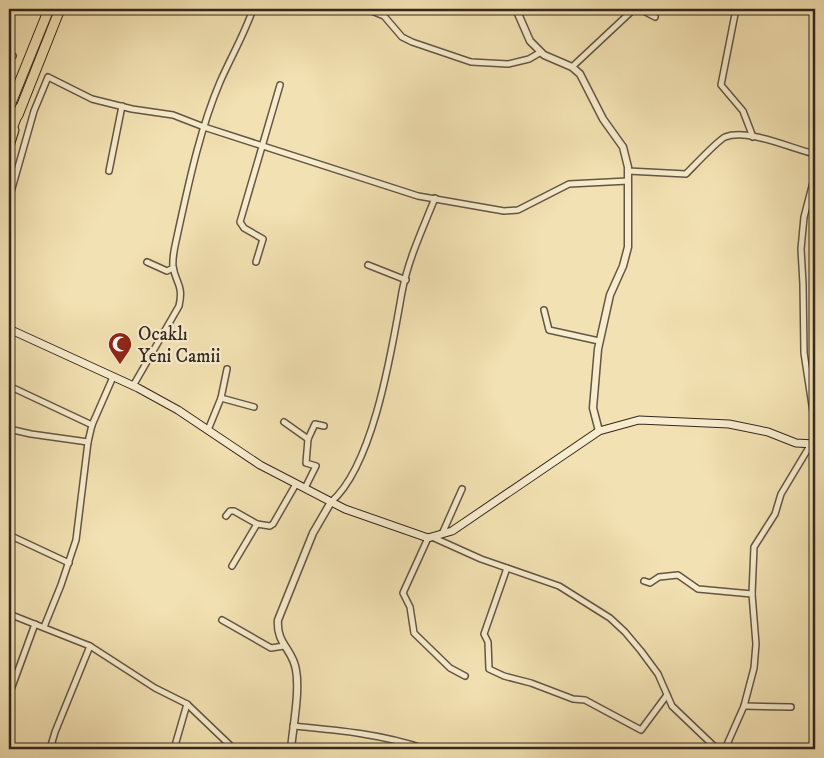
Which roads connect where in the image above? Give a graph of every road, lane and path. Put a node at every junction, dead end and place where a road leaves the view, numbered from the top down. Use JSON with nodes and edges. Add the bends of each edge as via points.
{"nodes":[{"id":1,"x":49,"y":9,"type":"edge"},
{"id":2,"x":60,"y":9,"type":"edge"},
{"id":3,"x":252,"y":9,"type":"edge"},
{"id":4,"x":367,"y":9,"type":"edge"},
{"id":5,"x":516,"y":9,"type":"edge"},
{"id":6,"x":634,"y":9,"type":"edge"},
{"id":7,"x":640,"y":9,"type":"edge"},
{"id":8,"x":736,"y":9,"type":"edge"},
{"id":9,"x":655,"y":16,"type":"dead end"},
{"id":10,"x":541,"y":52,"type":"junction"},
{"id":11,"x":572,"y":67,"type":"junction"},
{"id":12,"x":280,"y":85,"type":"dead end"},
{"id":13,"x":122,"y":106,"type":"junction"},
{"id":14,"x":10,"y":108,"type":"edge"},
{"id":15,"x":20,"y":108,"type":"junction"},
{"id":16,"x":204,"y":128,"type":"junction"},
{"id":17,"x":9,"y":136,"type":"edge"},
{"id":18,"x":753,"y":137,"type":"junction"},
{"id":19,"x":262,"y":145,"type":"junction"},
{"id":20,"x":9,"y":146,"type":"edge"},
{"id":21,"x":815,"y":154,"type":"edge"},
{"id":22,"x":109,"y":171,"type":"dead end"},
{"id":23,"x":628,"y":171,"type":"junction"},
{"id":24,"x":815,"y":175,"type":"edge"},
{"id":25,"x":628,"y":181,"type":"junction"},
{"id":26,"x":435,"y":198,"type":"junction"},
{"id":27,"x":9,"y":199,"type":"edge"},
{"id":28,"x":147,"y":262,"type":"dead end"},
{"id":29,"x":256,"y":262,"type":"dead end"},
{"id":30,"x":368,"y":265,"type":"dead end"},
{"id":31,"x":173,"y":268,"type":"junction"},
{"id":32,"x":406,"y":280,"type":"junction"},
{"id":33,"x":544,"y":310,"type":"dead end"},
{"id":34,"x":11,"y":330,"type":"edge"},
{"id":35,"x":9,"y":339,"type":"edge"},
{"id":36,"x":599,"y":341,"type":"junction"},
{"id":37,"x":226,"y":369,"type":"dead end"},
{"id":38,"x":113,"y":377,"type":"junction"},
{"id":39,"x":9,"y":386,"type":"edge"},
{"id":40,"x":133,"y":386,"type":"junction"},
{"id":41,"x":221,"y":398,"type":"junction"},
{"id":42,"x":254,"y":407,"type":"dead end"},
{"id":43,"x":284,"y":422,"type":"dead end"},
{"id":44,"x":92,"y":425,"type":"junction"},
{"id":45,"x":815,"y":425,"type":"edge"},
{"id":46,"x":324,"y":426,"type":"dead end"},
{"id":47,"x":9,"y":429,"type":"edge"},
{"id":48,"x":208,"y":430,"type":"junction"},
{"id":49,"x":599,"y":431,"type":"junction"},
{"id":50,"x":308,"y":438,"type":"junction"},
{"id":51,"x":88,"y":442,"type":"junction"},
{"id":52,"x":813,"y":444,"type":"edge"},
{"id":53,"x":296,"y":484,"type":"junction"},
{"id":54,"x":305,"y":488,"type":"junction"},
{"id":55,"x":462,"y":489,"type":"dead end"},
{"id":56,"x":331,"y":502,"type":"junction"},
{"id":57,"x":226,"y":516,"type":"dead end"},
{"id":58,"x":257,"y":524,"type":"junction"},
{"id":59,"x":9,"y":535,"type":"edge"},
{"id":60,"x":441,"y":536,"type":"junction"},
{"id":61,"x":430,"y":537,"type":"junction"},
{"id":62,"x":69,"y":563,"type":"junction"},
{"id":63,"x":232,"y":566,"type":"dead end"},
{"id":64,"x":507,"y":568,"type":"junction"},
{"id":65,"x":644,"y":581,"type":"dead end"},
{"id":66,"x":752,"y":594,"type":"junction"},
{"id":67,"x":9,"y":614,"type":"edge"},
{"id":68,"x":222,"y":620,"type":"dead end"},
{"id":69,"x":35,"y":624,"type":"junction"},
{"id":70,"x":44,"y":627,"type":"junction"},
{"id":71,"x":90,"y":646,"type":"junction"},
{"id":72,"x":284,"y":646,"type":"junction"},
{"id":73,"x":465,"y":676,"type":"dead end"},
{"id":74,"x":9,"y":695,"type":"edge"},
{"id":75,"x":667,"y":695,"type":"junction"},
{"id":76,"x":187,"y":704,"type":"junction"},
{"id":77,"x":744,"y":706,"type":"junction"},
{"id":78,"x":791,"y":707,"type":"dead end"},
{"id":79,"x":293,"y":726,"type":"junction"},
{"id":80,"x":50,"y":749,"type":"edge"},
{"id":81,"x":174,"y":749,"type":"edge"},
{"id":82,"x":234,"y":749,"type":"edge"},
{"id":83,"x":291,"y":749,"type":"edge"},
{"id":84,"x":425,"y":749,"type":"edge"},
{"id":85,"x":717,"y":749,"type":"edge"},
{"id":86,"x":726,"y":749,"type":"edge"}],
"edges":[{"from":1,"to":14,"type":"highway"},
{"from":2,"to":15,"type":"highway"},
{"from":3,"to":16,"type":"street"},
{"from":4,"to":10,"type":"street","via":[[384,16],[402,37],[471,62],[508,64]]},
{"from":5,"to":10,"type":"street","via":[[530,41]]},
{"from":6,"to":11,"type":"street"},
{"from":7,"to":9,"type":"street"},
{"from":8,"to":18,"type":"street","via":[[721,85],[743,111]]},
{"from":10,"to":11,"type":"street"},
{"from":11,"to":23,"type":"street","via":[[580,74],[603,119],[622,147]]},
{"from":12,"to":19,"type":"street"},
{"from":13,"to":16,"type":"street","via":[[173,115]]},
{"from":13,"to":22,"type":"street"},
{"from":13,"to":27,"type":"street","via":[[92,99],[48,77],[34,111]]},
{"from":15,"to":17,"type":"highway"},
{"from":15,"to":20,"type":"highway"},
{"from":16,"to":19,"type":"street"},
{"from":16,"to":31,"type":"street","via":[[173,255]]},
{"from":18,"to":21,"type":"street"},
{"from":18,"to":23,"type":"street","via":[[724,137],[686,174]]},
{"from":19,"to":26,"type":"street","via":[[418,196]]},
{"from":19,"to":29,"type":"street","via":[[240,222],[263,239]]},
{"from":23,"to":25,"type":"street"},
{"from":24,"to":45,"type":"street","via":[[800,249],[804,353]]},
{"from":25,"to":26,"type":"street","via":[[569,184],[518,210],[504,211]]},
{"from":25,"to":36,"type":"street","via":[[628,247],[610,295]]},
{"from":26,"to":32,"type":"street"},
{"from":28,"to":31,"type":"street","via":[[167,271]]},
{"from":30,"to":32,"type":"street"},
{"from":31,"to":40,"type":"street","via":[[182,293],[179,306]]},
{"from":32,"to":56,"type":"street","via":[[383,390],[359,461]]},
{"from":33,"to":36,"type":"street","via":[[549,330]]},
{"from":34,"to":35,"type":"street"},
{"from":34,"to":38,"type":"main road"},
{"from":36,"to":49,"type":"street","via":[[594,408]]},
{"from":37,"to":41,"type":"street"},
{"from":38,"to":40,"type":"main road"},
{"from":38,"to":44,"type":"street"},
{"from":39,"to":44,"type":"street"},
{"from":40,"to":48,"type":"main road"},
{"from":41,"to":42,"type":"street"},
{"from":41,"to":48,"type":"street"},
{"from":43,"to":50,"type":"street"},
{"from":44,"to":51,"type":"street"},
{"from":46,"to":50,"type":"street","via":[[315,424]]},
{"from":47,"to":51,"type":"street"},
{"from":48,"to":53,"type":"main road","via":[[260,465]]},
{"from":49,"to":52,"type":"main road","via":[[639,420],[677,420],[729,424],[768,432],[796,443]]},
{"from":49,"to":60,"type":"main road"},
{"from":50,"to":54,"type":"street","via":[[306,464],[316,466]]},
{"from":51,"to":62,"type":"street","via":[[76,540]]},
{"from":52,"to":66,"type":"street","via":[[780,494],[775,514],[754,547]]},
{"from":53,"to":54,"type":"main road"},
{"from":53,"to":58,"type":"street","via":[[274,524]]},
{"from":54,"to":56,"type":"main road"},
{"from":55,"to":60,"type":"street"},
{"from":56,"to":61,"type":"main road"},
{"from":56,"to":72,"type":"street","via":[[314,533],[278,620],[277,632]]},
{"from":57,"to":58,"type":"street","via":[[234,511]]},
{"from":58,"to":63,"type":"street"},
{"from":59,"to":62,"type":"street"},
{"from":60,"to":61,"type":"main road"},
{"from":61,"to":64,"type":"street"},
{"from":61,"to":73,"type":"street","via":[[403,593],[410,607],[414,633],[450,668]]},
{"from":62,"to":70,"type":"street"},
{"from":64,"to":75,"type":"street","via":[[559,586],[610,618],[641,651],[658,674]]},
{"from":64,"to":75,"type":"street","via":[[484,634],[488,642],[489,669],[573,699],[585,700],[640,730]]},
{"from":65,"to":66,"type":"street","via":[[650,583],[659,577],[678,575],[698,589]]},
{"from":66,"to":77,"type":"street","via":[[756,644],[754,668]]},
{"from":67,"to":69,"type":"street"},
{"from":68,"to":72,"type":"street","via":[[271,648]]},
{"from":69,"to":70,"type":"street"},
{"from":69,"to":74,"type":"street"},
{"from":70,"to":71,"type":"street"},
{"from":71,"to":76,"type":"street","via":[[155,688]]},
{"from":71,"to":80,"type":"street"},
{"from":72,"to":79,"type":"street","via":[[293,658],[297,672]]},
{"from":75,"to":85,"type":"street","via":[[672,706]]},
{"from":76,"to":81,"type":"street"},
{"from":76,"to":82,"type":"street"},
{"from":77,"to":78,"type":"street"},
{"from":77,"to":86,"type":"street"},
{"from":79,"to":83,"type":"street"},
{"from":79,"to":84,"type":"street","via":[[388,739]]}]}
